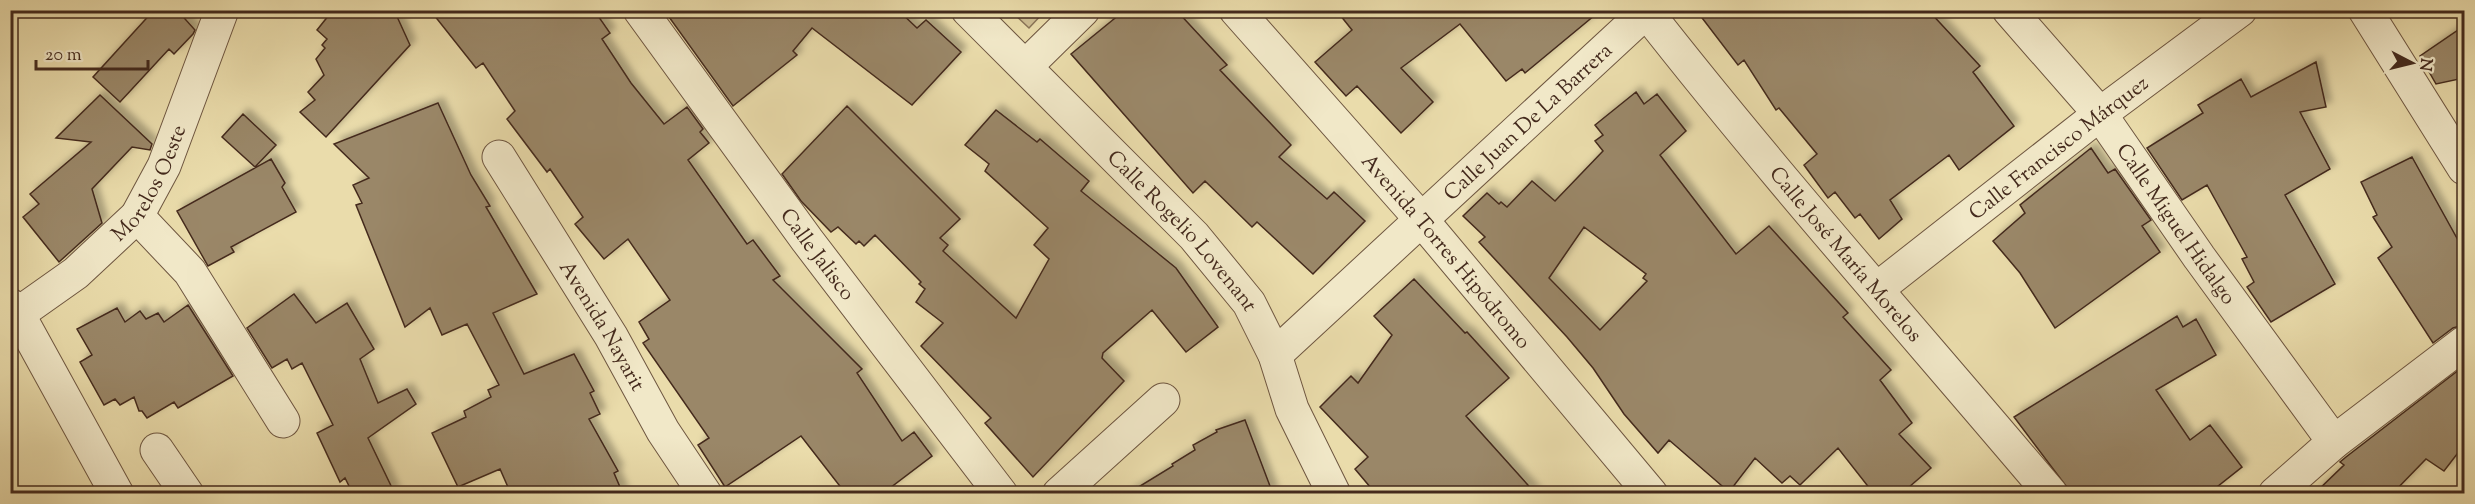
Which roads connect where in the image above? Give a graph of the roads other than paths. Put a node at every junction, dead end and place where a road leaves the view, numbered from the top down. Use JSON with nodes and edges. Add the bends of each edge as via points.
{"nodes":[{"id":1,"x":222,"y":10,"type":"edge"},
{"id":2,"x":640,"y":10,"type":"edge"},
{"id":3,"x":968,"y":10,"type":"edge"},
{"id":4,"x":1083,"y":10,"type":"edge"},
{"id":5,"x":1236,"y":10,"type":"edge"},
{"id":6,"x":2009,"y":10,"type":"edge"},
{"id":7,"x":2240,"y":10,"type":"edge"},
{"id":8,"x":2365,"y":10,"type":"edge"},
{"id":9,"x":1646,"y":11,"type":"edge"},
{"id":10,"x":1026,"y":66,"type":"junction"},
{"id":11,"x":2100,"y":114,"type":"junction"},
{"id":12,"x":499,"y":157,"type":"dead end"},
{"id":13,"x":2464,"y":168,"type":"edge"},
{"id":14,"x":137,"y":216,"type":"junction"},
{"id":15,"x":1420,"y":218,"type":"junction"},
{"id":16,"x":1877,"y":289,"type":"junction"},
{"id":17,"x":14,"y":310,"type":"edge"},
{"id":18,"x":2464,"y":343,"type":"edge"},
{"id":19,"x":1275,"y":355,"type":"junction"},
{"id":20,"x":1163,"y":400,"type":"dead end"},
{"id":21,"x":283,"y":421,"type":"dead end"},
{"id":22,"x":2334,"y":442,"type":"junction"},
{"id":23,"x":157,"y":450,"type":"dead end"},
{"id":24,"x":117,"y":494,"type":"edge"},
{"id":25,"x":187,"y":494,"type":"edge"},
{"id":26,"x":705,"y":494,"type":"edge"},
{"id":27,"x":1001,"y":494,"type":"edge"},
{"id":28,"x":1059,"y":494,"type":"edge"},
{"id":29,"x":1334,"y":494,"type":"edge"},
{"id":30,"x":1652,"y":494,"type":"edge"},
{"id":31,"x":2051,"y":494,"type":"edge"},
{"id":32,"x":2275,"y":494,"type":"edge"}],
"edges":[{"from":1,"to":14,"type":"street","name":"Morelos Oeste","via":[[164,166]]},
{"from":2,"to":27,"type":"street","name":"Calle Jalisco","via":[[807,240]]},
{"from":3,"to":10,"type":"street","name":"Calle Rogelio Lovenant"},
{"from":4,"to":10,"type":"street"},
{"from":5,"to":15,"type":"street","name":"Avenida Torres Hipódromo"},
{"from":6,"to":11,"type":"street","name":"Calle Miguel Hidalgo"},
{"from":7,"to":11,"type":"street","name":"Calle Francisco Márquez"},
{"from":8,"to":13,"type":"street"},
{"from":9,"to":15,"type":"street","name":"Calle Juan De La Barrera"},
{"from":9,"to":16,"type":"street","name":"Calle José María Morelos","via":[[1784,184]]},
{"from":10,"to":19,"type":"street","name":"Calle Rogelio Lovenant","via":[[1194,236],[1249,303]]},
{"from":11,"to":16,"type":"street","name":"Calle Francisco Márquez"},
{"from":11,"to":22,"type":"street","name":"Calle Miguel Hidalgo"},
{"from":12,"to":26,"type":"street","name":"Avenida Nayarit"},
{"from":14,"to":17,"type":"street","name":"Morelos Oeste","via":[[76,273]]},
{"from":14,"to":21,"type":"street","via":[[190,272]]},
{"from":15,"to":19,"type":"street","name":"Calle Juan De La Barrera"},
{"from":15,"to":30,"type":"street","name":"Avenida Torres Hipódromo"},
{"from":16,"to":31,"type":"street","name":"Calle José María Morelos"},
{"from":17,"to":24,"type":"street","name":"Morelos Oeste"},
{"from":18,"to":22,"type":"street"},
{"from":19,"to":29,"type":"street","name":"Calle Rogelio Lovenant","via":[[1292,409]]},
{"from":20,"to":28,"type":"street"},
{"from":22,"to":32,"type":"street"},
{"from":23,"to":25,"type":"street"}]}
